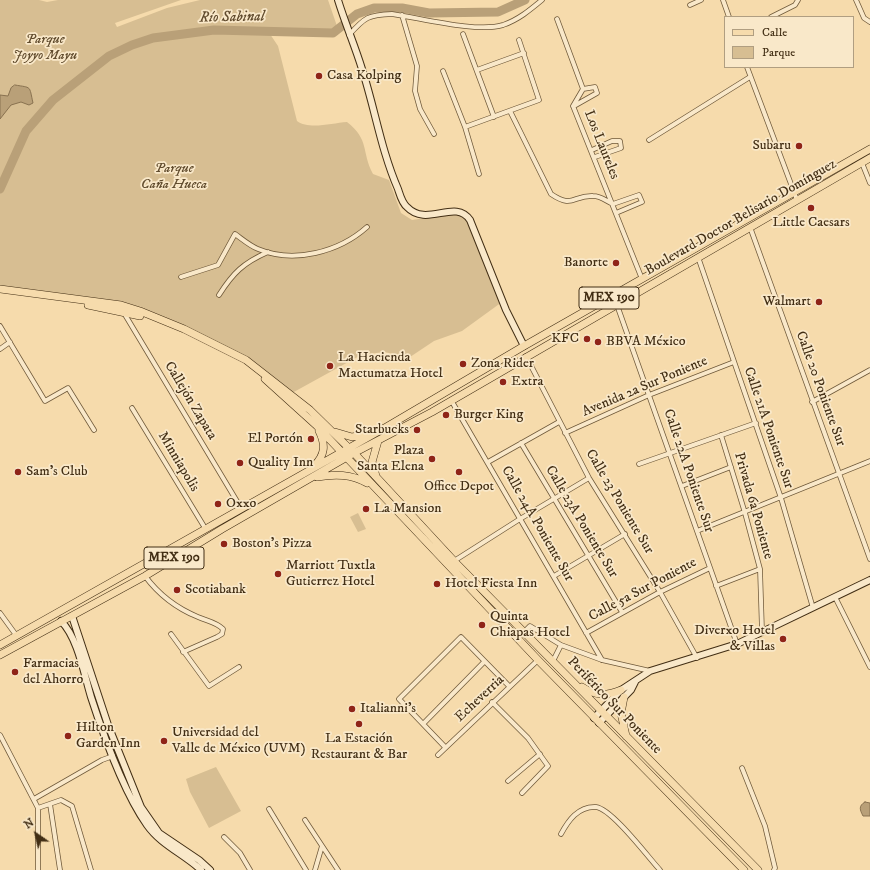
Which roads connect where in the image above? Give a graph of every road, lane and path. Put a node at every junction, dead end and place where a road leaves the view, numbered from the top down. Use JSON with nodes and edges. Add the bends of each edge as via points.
{"nodes":[{"id":1,"x":338,"y":0,"type":"edge"},
{"id":2,"x":542,"y":0,"type":"edge"},
{"id":3,"x":701,"y":0,"type":"edge"},
{"id":4,"x":856,"y":0,"type":"edge"},
{"id":5,"x":725,"y":1,"type":"edge"},
{"id":6,"x":798,"y":2,"type":"edge"},
{"id":7,"x":690,"y":5,"type":"dead end"},
{"id":8,"x":402,"y":15,"type":"junction"},
{"id":9,"x":729,"y":16,"type":"edge"},
{"id":10,"x":773,"y":16,"type":"edge"},
{"id":11,"x":557,"y":19,"type":"dead end"},
{"id":12,"x":868,"y":22,"type":"edge"},
{"id":13,"x":348,"y":32,"type":"junction"},
{"id":14,"x":463,"y":34,"type":"dead end"},
{"id":15,"x":519,"y":40,"type":"dead end"},
{"id":16,"x":524,"y":53,"type":"junction"},
{"id":17,"x":747,"y":68,"type":"edge"},
{"id":18,"x":477,"y":70,"type":"junction"},
{"id":19,"x":444,"y":71,"type":"dead end"},
{"id":20,"x":750,"y":77,"type":"junction"},
{"id":21,"x":583,"y":89,"type":"junction"},
{"id":22,"x":574,"y":106,"type":"junction"},
{"id":23,"x":510,"y":111,"type":"junction"},
{"id":24,"x":494,"y":117,"type":"junction"},
{"id":25,"x":464,"y":127,"type":"junction"},
{"id":26,"x":434,"y":134,"type":"dead end"},
{"id":27,"x":649,"y":140,"type":"dead end"},
{"id":28,"x":870,"y":149,"type":"edge"},
{"id":29,"x":592,"y":150,"type":"junction"},
{"id":30,"x":595,"y":157,"type":"junction"},
{"id":31,"x":870,"y":158,"type":"edge"},
{"id":32,"x":862,"y":163,"type":"junction"},
{"id":33,"x":479,"y":174,"type":"dead end"},
{"id":34,"x":870,"y":183,"type":"edge"},
{"id":35,"x":792,"y":193,"type":"junction"},
{"id":36,"x":796,"y":200,"type":"junction"},
{"id":37,"x":613,"y":204,"type":"junction"},
{"id":38,"x":616,"y":213,"type":"junction"},
{"id":39,"x":367,"y":227,"type":"dead end"},
{"id":40,"x":750,"y":227,"type":"junction"},
{"id":41,"x":268,"y":252,"type":"junction"},
{"id":42,"x":698,"y":257,"type":"junction"},
{"id":43,"x":181,"y":277,"type":"dead end"},
{"id":44,"x":642,"y":279,"type":"junction"},
{"id":45,"x":0,"y":289,"type":"edge"},
{"id":46,"x":0,"y":293,"type":"edge"},
{"id":47,"x":219,"y":295,"type":"dead end"},
{"id":48,"x":617,"y":305,"type":"junction"},
{"id":49,"x":122,"y":309,"type":"junction"},
{"id":50,"x":0,"y":326,"type":"edge"},
{"id":51,"x":10,"y":342,"type":"junction"},
{"id":52,"x":524,"y":346,"type":"junction"},
{"id":53,"x":0,"y":349,"type":"edge"},
{"id":54,"x":526,"y":356,"type":"junction"},
{"id":55,"x":734,"y":362,"type":"junction"},
{"id":56,"x":870,"y":370,"type":"edge"},
{"id":57,"x":649,"y":395,"type":"junction"},
{"id":58,"x":451,"y":400,"type":"junction"},
{"id":59,"x":812,"y":402,"type":"junction"},
{"id":60,"x":132,"y":408,"type":"dead end"},
{"id":61,"x":559,"y":422,"type":"junction"},
{"id":62,"x":756,"y":423,"type":"junction"},
{"id":63,"x":317,"y":426,"type":"junction"},
{"id":64,"x":328,"y":427,"type":"junction"},
{"id":65,"x":94,"y":430,"type":"dead end"},
{"id":66,"x":381,"y":431,"type":"junction"},
{"id":67,"x":565,"y":433,"type":"junction"},
{"id":68,"x":721,"y":434,"type":"junction"},
{"id":69,"x":378,"y":441,"type":"junction"},
{"id":70,"x":522,"y":443,"type":"junction"},
{"id":71,"x":351,"y":451,"type":"junction"},
{"id":72,"x":671,"y":453,"type":"junction"},
{"id":73,"x":344,"y":455,"type":"junction"},
{"id":74,"x":870,"y":461,"type":"edge"},
{"id":75,"x":488,"y":462,"type":"junction"},
{"id":76,"x":639,"y":464,"type":"dead end"},
{"id":77,"x":731,"y":467,"type":"junction"},
{"id":78,"x":309,"y":471,"type":"junction"},
{"id":79,"x":839,"y":474,"type":"junction"},
{"id":80,"x":311,"y":478,"type":"junction"},
{"id":81,"x":589,"y":478,"type":"junction"},
{"id":82,"x":377,"y":480,"type":"junction"},
{"id":83,"x":682,"y":486,"type":"junction"},
{"id":84,"x":375,"y":488,"type":"junction"},
{"id":85,"x":554,"y":498,"type":"junction"},
{"id":86,"x":781,"y":498,"type":"junction"},
{"id":87,"x":241,"y":508,"type":"junction"},
{"id":88,"x":745,"y":513,"type":"junction"},
{"id":89,"x":520,"y":519,"type":"junction"},
{"id":90,"x":205,"y":528,"type":"junction"},
{"id":91,"x":697,"y":531,"type":"junction"},
{"id":92,"x":625,"y":534,"type":"junction"},
{"id":93,"x":445,"y":551,"type":"junction"},
{"id":94,"x":435,"y":552,"type":"junction"},
{"id":95,"x":589,"y":555,"type":"junction"},
{"id":96,"x":870,"y":559,"type":"edge"},
{"id":97,"x":454,"y":561,"type":"junction"},
{"id":98,"x":710,"y":568,"type":"junction"},
{"id":99,"x":760,"y":569,"type":"junction"},
{"id":100,"x":460,"y":573,"type":"junction"},
{"id":101,"x":145,"y":576,"type":"junction"},
{"id":102,"x":554,"y":576,"type":"junction"},
{"id":103,"x":870,"y":580,"type":"edge"},
{"id":104,"x":716,"y":586,"type":"junction"},
{"id":105,"x":660,"y":592,"type":"junction"},
{"id":106,"x":835,"y":597,"type":"junction"},
{"id":107,"x":813,"y":608,"type":"junction"},
{"id":108,"x":622,"y":612,"type":"junction"},
{"id":109,"x":0,"y":613,"type":"edge"},
{"id":110,"x":72,"y":616,"type":"junction"},
{"id":111,"x":61,"y":621,"type":"junction"},
{"id":112,"x":762,"y":631,"type":"junction"},
{"id":113,"x":524,"y":632,"type":"junction"},
{"id":114,"x":586,"y":632,"type":"junction"},
{"id":115,"x":170,"y":634,"type":"dead end"},
{"id":116,"x":16,"y":635,"type":"junction"},
{"id":117,"x":0,"y":644,"type":"edge"},
{"id":118,"x":737,"y":644,"type":"junction"},
{"id":119,"x":561,"y":645,"type":"junction"},
{"id":120,"x":183,"y":652,"type":"junction"},
{"id":121,"x":0,"y":656,"type":"edge"},
{"id":122,"x":697,"y":658,"type":"junction"},
{"id":123,"x":538,"y":660,"type":"junction"},
{"id":124,"x":602,"y":660,"type":"junction"},
{"id":125,"x":553,"y":661,"type":"junction"},
{"id":126,"x":484,"y":662,"type":"junction"},
{"id":127,"x":239,"y":667,"type":"dead end"},
{"id":128,"x":870,"y":667,"type":"edge"},
{"id":129,"x":650,"y":671,"type":"junction"},
{"id":130,"x":572,"y":680,"type":"junction"},
{"id":131,"x":635,"y":682,"type":"junction"},
{"id":132,"x":509,"y":686,"type":"junction"},
{"id":133,"x":621,"y":690,"type":"junction"},
{"id":134,"x":624,"y":697,"type":"junction"},
{"id":135,"x":492,"y":702,"type":"junction"},
{"id":136,"x":603,"y":713,"type":"junction"},
{"id":137,"x":103,"y":719,"type":"junction"},
{"id":138,"x":597,"y":720,"type":"junction"},
{"id":139,"x":424,"y":723,"type":"junction"},
{"id":140,"x":0,"y":736,"type":"edge"},
{"id":141,"x":627,"y":738,"type":"junction"},
{"id":142,"x":445,"y":747,"type":"junction"},
{"id":143,"x":540,"y":754,"type":"junction"},
{"id":144,"x":438,"y":755,"type":"dead end"},
{"id":145,"x":113,"y":756,"type":"junction"},
{"id":146,"x":742,"y":768,"type":"dead end"},
{"id":147,"x":508,"y":781,"type":"dead end"},
{"id":148,"x":522,"y":793,"type":"dead end"},
{"id":149,"x":34,"y":799,"type":"junction"},
{"id":150,"x":50,"y":804,"type":"junction"},
{"id":151,"x":38,"y":808,"type":"junction"},
{"id":152,"x":269,"y":809,"type":"dead end"},
{"id":153,"x":305,"y":820,"type":"dead end"},
{"id":154,"x":561,"y":834,"type":"dead end"},
{"id":155,"x":224,"y":838,"type":"dead end"},
{"id":156,"x":322,"y":846,"type":"junction"},
{"id":157,"x":38,"y":870,"type":"edge"},
{"id":158,"x":60,"y":870,"type":"edge"},
{"id":159,"x":91,"y":870,"type":"edge"},
{"id":160,"x":201,"y":870,"type":"edge"},
{"id":161,"x":210,"y":870,"type":"edge"},
{"id":162,"x":250,"y":870,"type":"edge"},
{"id":163,"x":306,"y":870,"type":"edge"},
{"id":164,"x":315,"y":870,"type":"edge"},
{"id":165,"x":338,"y":870,"type":"edge"},
{"id":166,"x":660,"y":870,"type":"edge"},
{"id":167,"x":744,"y":870,"type":"edge"},
{"id":168,"x":758,"y":870,"type":"edge"},
{"id":169,"x":774,"y":870,"type":"edge"}],
"edges":[{"from":1,"to":13,"type":"main road"},
{"from":2,"to":8,"type":"street","via":[[524,16],[493,27]]},
{"from":3,"to":7,"type":"street"},
{"from":4,"to":12,"type":"street"},
{"from":5,"to":9,"type":"street"},
{"from":6,"to":10,"type":"street"},
{"from":8,"to":13,"type":"street","via":[[380,14],[368,17]]},
{"from":8,"to":26,"type":"street","via":[[417,66],[415,91],[420,109]]},
{"from":11,"to":21,"type":"street"},
{"from":13,"to":52,"type":"main road","via":[[362,70],[390,170],[405,205],[413,213],[425,216],[461,211],[466,214]]},
{"from":14,"to":18,"type":"street"},
{"from":15,"to":16,"type":"street"},
{"from":16,"to":18,"type":"street"},
{"from":16,"to":23,"type":"street","via":[[539,100]]},
{"from":17,"to":20,"type":"street"},
{"from":18,"to":24,"type":"street"},
{"from":19,"to":25,"type":"street"},
{"from":20,"to":27,"type":"street"},
{"from":20,"to":35,"type":"street"},
{"from":21,"to":22,"type":"street","name":"Los Laureles"},
{"from":21,"to":22,"type":"street","via":[[595,87],[597,93]]},
{"from":22,"to":29,"type":"street","name":"Los Laureles"},
{"from":23,"to":24,"type":"street"},
{"from":23,"to":37,"type":"street","via":[[551,194],[558,199],[572,202],[586,196],[594,196]]},
{"from":24,"to":25,"type":"street"},
{"from":25,"to":33,"type":"street"},
{"from":28,"to":35,"type":"main road","name":"Boulevard Doctor Belisario Domínguez","number":"MEX 190"},
{"from":29,"to":30,"type":"street","name":"Los Laureles"},
{"from":29,"to":30,"type":"street","via":[[612,141],[620,141],[621,148]]},
{"from":30,"to":37,"type":"street","name":"Los Laureles"},
{"from":31,"to":32,"type":"main road","name":"Boulevard Doctor Belisario Domínguez","number":"MEX 190"},
{"from":32,"to":34,"type":"street"},
{"from":32,"to":36,"type":"main road","name":"Boulevard Doctor Belisario Domínguez","number":"MEX 190"},
{"from":35,"to":36,"type":"street"},
{"from":35,"to":44,"type":"main road","name":"Boulevard Doctor Belisario Domínguez","number":"MEX 190"},
{"from":36,"to":40,"type":"main road","name":"Boulevard Doctor Belisario Domínguez","number":"MEX 190"},
{"from":37,"to":38,"type":"street","name":"Los Laureles"},
{"from":37,"to":38,"type":"street","via":[[637,194],[642,201]]},
{"from":38,"to":44,"type":"street","name":"Los Laureles"},
{"from":39,"to":41,"type":"street","via":[[355,238],[312,254],[289,257]]},
{"from":40,"to":42,"type":"main road","name":"Boulevard Doctor Belisario Domínguez","number":"MEX 190"},
{"from":40,"to":59,"type":"street","name":"Calle 20 Poniente Sur"},
{"from":41,"to":43,"type":"street","via":[[258,249],[235,234],[218,265]]},
{"from":41,"to":47,"type":"street","via":[[245,264],[232,275]]},
{"from":42,"to":48,"type":"main road","name":"Boulevard Doctor Belisario Domínguez","number":"MEX 190"},
{"from":42,"to":55,"type":"street","name":"Calle 21A Poniente Sur"},
{"from":44,"to":52,"type":"main road","name":"Boulevard Doctor Belisario Domínguez","number":"MEX 190"},
{"from":45,"to":49,"type":"main road"},
{"from":46,"to":49,"type":"main road"},
{"from":48,"to":54,"type":"main road","name":"Boulevard Doctor Belisario Domínguez","number":"MEX 190"},
{"from":48,"to":57,"type":"street","name":"Calle 22A Poniente Sur"},
{"from":49,"to":63,"type":"main road","name":"Periférico Sur Poniente","via":[[179,331],[243,363],[289,399]]},
{"from":49,"to":64,"type":"main road","via":[[140,311],[184,329],[246,360],[286,390]]},
{"from":49,"to":87,"type":"street","name":"Callejón Zapata"},
{"from":50,"to":51,"type":"street"},
{"from":51,"to":53,"type":"street"},
{"from":51,"to":65,"type":"street","via":[[45,401],[68,388]]},
{"from":52,"to":66,"type":"main road","name":"Boulevard Doctor Belisario Domínguez","number":"MEX 190"},
{"from":54,"to":58,"type":"main road","name":"Boulevard Doctor Belisario Domínguez","number":"MEX 190"},
{"from":54,"to":61,"type":"street","name":"Calle 23 Poniente Sur"},
{"from":55,"to":57,"type":"street","name":"Avenida 2a Sur Poniente"},
{"from":55,"to":62,"type":"street","name":"Calle 21A Poniente Sur"},
{"from":56,"to":59,"type":"street"},
{"from":57,"to":67,"type":"street","name":"Avenida 2a Sur Poniente"},
{"from":57,"to":72,"type":"street","name":"Calle 22A Poniente Sur"},
{"from":58,"to":69,"type":"main road","name":"Boulevard Doctor Belisario Domínguez","number":"MEX 190"},
{"from":58,"to":75,"type":"street","name":"Calle 24A Poniente Sur"},
{"from":59,"to":79,"type":"street","name":"Calle 20 Poniente Sur"},
{"from":60,"to":90,"type":"street","name":"Minniapolis"},
{"from":61,"to":67,"type":"street","name":"Calle 23 Poniente Sur"},
{"from":61,"to":70,"type":"street"},
{"from":62,"to":68,"type":"street"},
{"from":62,"to":86,"type":"street","name":"Calle 21A Poniente Sur"},
{"from":63,"to":73,"type":"main road","name":"Periférico Sur Poniente"},
{"from":63,"to":78,"type":"main road","via":[[324,439],[324,450],[317,464]]},
{"from":64,"to":66,"type":"main road","via":[[343,436],[352,437]]},
{"from":64,"to":71,"type":"main road","name":"Periférico Sur Poniente"},
{"from":66,"to":71,"type":"main road","name":"Boulevard Doctor Belisario Domínguez","number":"MEX 190"},
{"from":67,"to":81,"type":"street","name":"Calle 23 Poniente Sur"},
{"from":68,"to":72,"type":"street"},
{"from":68,"to":77,"type":"street","name":"Privada 6a Poniente"},
{"from":69,"to":71,"type":"main road","name":"Boulevard Doctor Belisario Domínguez","number":"MEX 190"},
{"from":69,"to":82,"type":"main road","via":[[372,462]]},
{"from":70,"to":75,"type":"street"},
{"from":70,"to":85,"type":"street","name":"Calle 23A Poniente Sur"},
{"from":71,"to":73,"type":"main road","name":"Boulevard Doctor Belisario Domínguez","number":"MEX 190"},
{"from":71,"to":82,"type":"main road","name":"Periférico Sur Poniente"},
{"from":72,"to":76,"type":"street"},
{"from":72,"to":83,"type":"street","name":"Calle 22A Poniente Sur"},
{"from":73,"to":78,"type":"main road","name":"Boulevard Doctor Belisario Domínguez","number":"MEX 190"},
{"from":73,"to":80,"type":"main road","name":"Boulevard Doctor Belisario Domínguez","number":"MEX 190"},
{"from":73,"to":84,"type":"main road","name":"Periférico Sur Poniente"},
{"from":74,"to":79,"type":"street"},
{"from":75,"to":89,"type":"street","name":"Calle 24A Poniente Sur"},
{"from":77,"to":83,"type":"street"},
{"from":77,"to":88,"type":"street","name":"Privada 6a Poniente"},
{"from":78,"to":87,"type":"main road","name":"Boulevard Doctor Belisario Domínguez","number":"MEX 190"},
{"from":79,"to":86,"type":"street"},
{"from":79,"to":96,"type":"street","name":"Calle 20 Poniente Sur"},
{"from":80,"to":84,"type":"main road","via":[[331,474],[352,476]]},
{"from":80,"to":101,"type":"main road","name":"Boulevard Doctor Belisario Domínguez","number":"MEX 190"},
{"from":81,"to":85,"type":"street"},
{"from":81,"to":92,"type":"street","name":"Calle 23 Poniente Sur"},
{"from":82,"to":93,"type":"main road","name":"Periférico Sur Poniente"},
{"from":83,"to":91,"type":"street","name":"Calle 22A Poniente Sur"},
{"from":84,"to":94,"type":"main road","name":"Periférico Sur Poniente"},
{"from":85,"to":89,"type":"street"},
{"from":85,"to":95,"type":"street","name":"Calle 23A Poniente Sur"},
{"from":86,"to":88,"type":"street"},
{"from":86,"to":107,"type":"street","name":"Calle 21A Poniente Sur"},
{"from":87,"to":90,"type":"main road","name":"Boulevard Doctor Belisario Domínguez","number":"MEX 190"},
{"from":88,"to":91,"type":"street"},
{"from":88,"to":99,"type":"street","name":"Privada 6a Poniente"},
{"from":89,"to":97,"type":"street"},
{"from":89,"to":102,"type":"street","name":"Calle 24A Poniente Sur"},
{"from":90,"to":116,"type":"main road","name":"Boulevard Doctor Belisario Domínguez","number":"MEX 190"},
{"from":91,"to":98,"type":"street","name":"Calle 22A Poniente Sur"},
{"from":92,"to":95,"type":"street"},
{"from":92,"to":105,"type":"street","name":"Calle 23 Poniente Sur"},
{"from":93,"to":94,"type":"main road"},
{"from":93,"to":97,"type":"main road","name":"Periférico Sur Poniente"},
{"from":94,"to":100,"type":"main road","name":"Periférico Sur Poniente"},
{"from":95,"to":102,"type":"street"},
{"from":95,"to":108,"type":"street","name":"Calle 23A Poniente Sur"},
{"from":97,"to":100,"type":"main road","name":"Periférico Sur Poniente"},
{"from":98,"to":104,"type":"street","name":"Calle 22A Poniente Sur"},
{"from":98,"to":105,"type":"street","name":"Calle 5a Sur Poniente"},
{"from":99,"to":104,"type":"street"},
{"from":99,"to":112,"type":"street","name":"Privada 6a Poniente"},
{"from":100,"to":113,"type":"main road","name":"Periférico Sur Poniente"},
{"from":100,"to":123,"type":"main road","name":"Periférico Sur Poniente"},
{"from":101,"to":110,"type":"main road","name":"Boulevard Doctor Belisario Domínguez","number":"MEX 190"},
{"from":101,"to":120,"type":"street","via":[[166,599],[223,629],[217,638]]},
{"from":102,"to":114,"type":"street","name":"Calle 24A Poniente Sur"},
{"from":103,"to":106,"type":"main road"},
{"from":104,"to":118,"type":"street","name":"Calle 22A Poniente Sur"},
{"from":105,"to":108,"type":"street","name":"Calle 5a Sur Poniente"},
{"from":105,"to":122,"type":"street","name":"Calle 23 Poniente Sur"},
{"from":106,"to":107,"type":"main road"},
{"from":106,"to":128,"type":"street"},
{"from":107,"to":112,"type":"main road"},
{"from":108,"to":114,"type":"street","name":"Calle 5a Sur Poniente"},
{"from":109,"to":116,"type":"street"},
{"from":110,"to":111,"type":"main road","name":"Boulevard Doctor Belisario Domínguez","number":"MEX 190"},
{"from":110,"to":137,"type":"main road"},
{"from":111,"to":121,"type":"main road","name":"Boulevard Doctor Belisario Domínguez","number":"MEX 190"},
{"from":111,"to":137,"type":"main road","via":[[71,635]]},
{"from":112,"to":118,"type":"main road"},
{"from":113,"to":119,"type":"street","via":[[530,626]]},
{"from":113,"to":125,"type":"main road","name":"Periférico Sur Poniente"},
{"from":114,"to":124,"type":"street","name":"Calle 24A Poniente Sur"},
{"from":115,"to":120,"type":"street"},
{"from":116,"to":117,"type":"main road","name":"Boulevard Doctor Belisario Domínguez","number":"MEX 190"},
{"from":118,"to":122,"type":"main road"},
{"from":119,"to":124,"type":"street"},
{"from":119,"to":125,"type":"street"},
{"from":120,"to":127,"type":"street","via":[[209,686]]},
{"from":122,"to":129,"type":"main road"},
{"from":123,"to":132,"type":"street","name":"Echeverria"},
{"from":123,"to":138,"type":"main road","name":"Periférico Sur Poniente"},
{"from":124,"to":129,"type":"street"},
{"from":125,"to":130,"type":"main road","name":"Periférico Sur Poniente"},
{"from":126,"to":132,"type":"street"},
{"from":126,"to":139,"type":"street"},
{"from":126,"to":139,"type":"street","via":[[461,638],[399,699]]},
{"from":129,"to":131,"type":"main road"},
{"from":130,"to":133,"type":"main road","via":[[601,696]]},
{"from":130,"to":136,"type":"main road","name":"Periférico Sur Poniente"},
{"from":131,"to":133,"type":"main road"},
{"from":131,"to":134,"type":"main road"},
{"from":132,"to":135,"type":"street","name":"Echeverria"},
{"from":133,"to":136,"type":"main road"},
{"from":134,"to":136,"type":"main road"},
{"from":134,"to":141,"type":"main road","via":[[621,713]]},
{"from":135,"to":142,"type":"street","name":"Echeverria"},
{"from":135,"to":143,"type":"street","via":[[528,738]]},
{"from":136,"to":138,"type":"main road"},
{"from":136,"to":141,"type":"main road","name":"Periférico Sur Poniente"},
{"from":137,"to":145,"type":"main road"},
{"from":137,"to":161,"type":"main road","via":[[141,807],[159,832]]},
{"from":138,"to":167,"type":"main road","name":"Periférico Sur Poniente"},
{"from":139,"to":142,"type":"street"},
{"from":140,"to":149,"type":"street"},
{"from":141,"to":168,"type":"main road","name":"Periférico Sur Poniente"},
{"from":142,"to":144,"type":"street","name":"Echeverria"},
{"from":143,"to":147,"type":"street"},
{"from":143,"to":148,"type":"street","via":[[548,766]]},
{"from":145,"to":149,"type":"street"},
{"from":145,"to":160,"type":"main road","via":[[148,826],[158,838]]},
{"from":146,"to":169,"type":"street","via":[[764,826]]},
{"from":149,"to":151,"type":"street"},
{"from":150,"to":151,"type":"street"},
{"from":150,"to":158,"type":"street"},
{"from":150,"to":159,"type":"street","via":[[61,800],[72,806]]},
{"from":151,"to":157,"type":"street"},
{"from":152,"to":163,"type":"street"},
{"from":153,"to":156,"type":"street"},
{"from":154,"to":166,"type":"street","via":[[568,820],[580,811],[596,808],[609,813]]},
{"from":155,"to":162,"type":"street","via":[[240,853]]},
{"from":156,"to":164,"type":"street"},
{"from":156,"to":165,"type":"street"}]}
